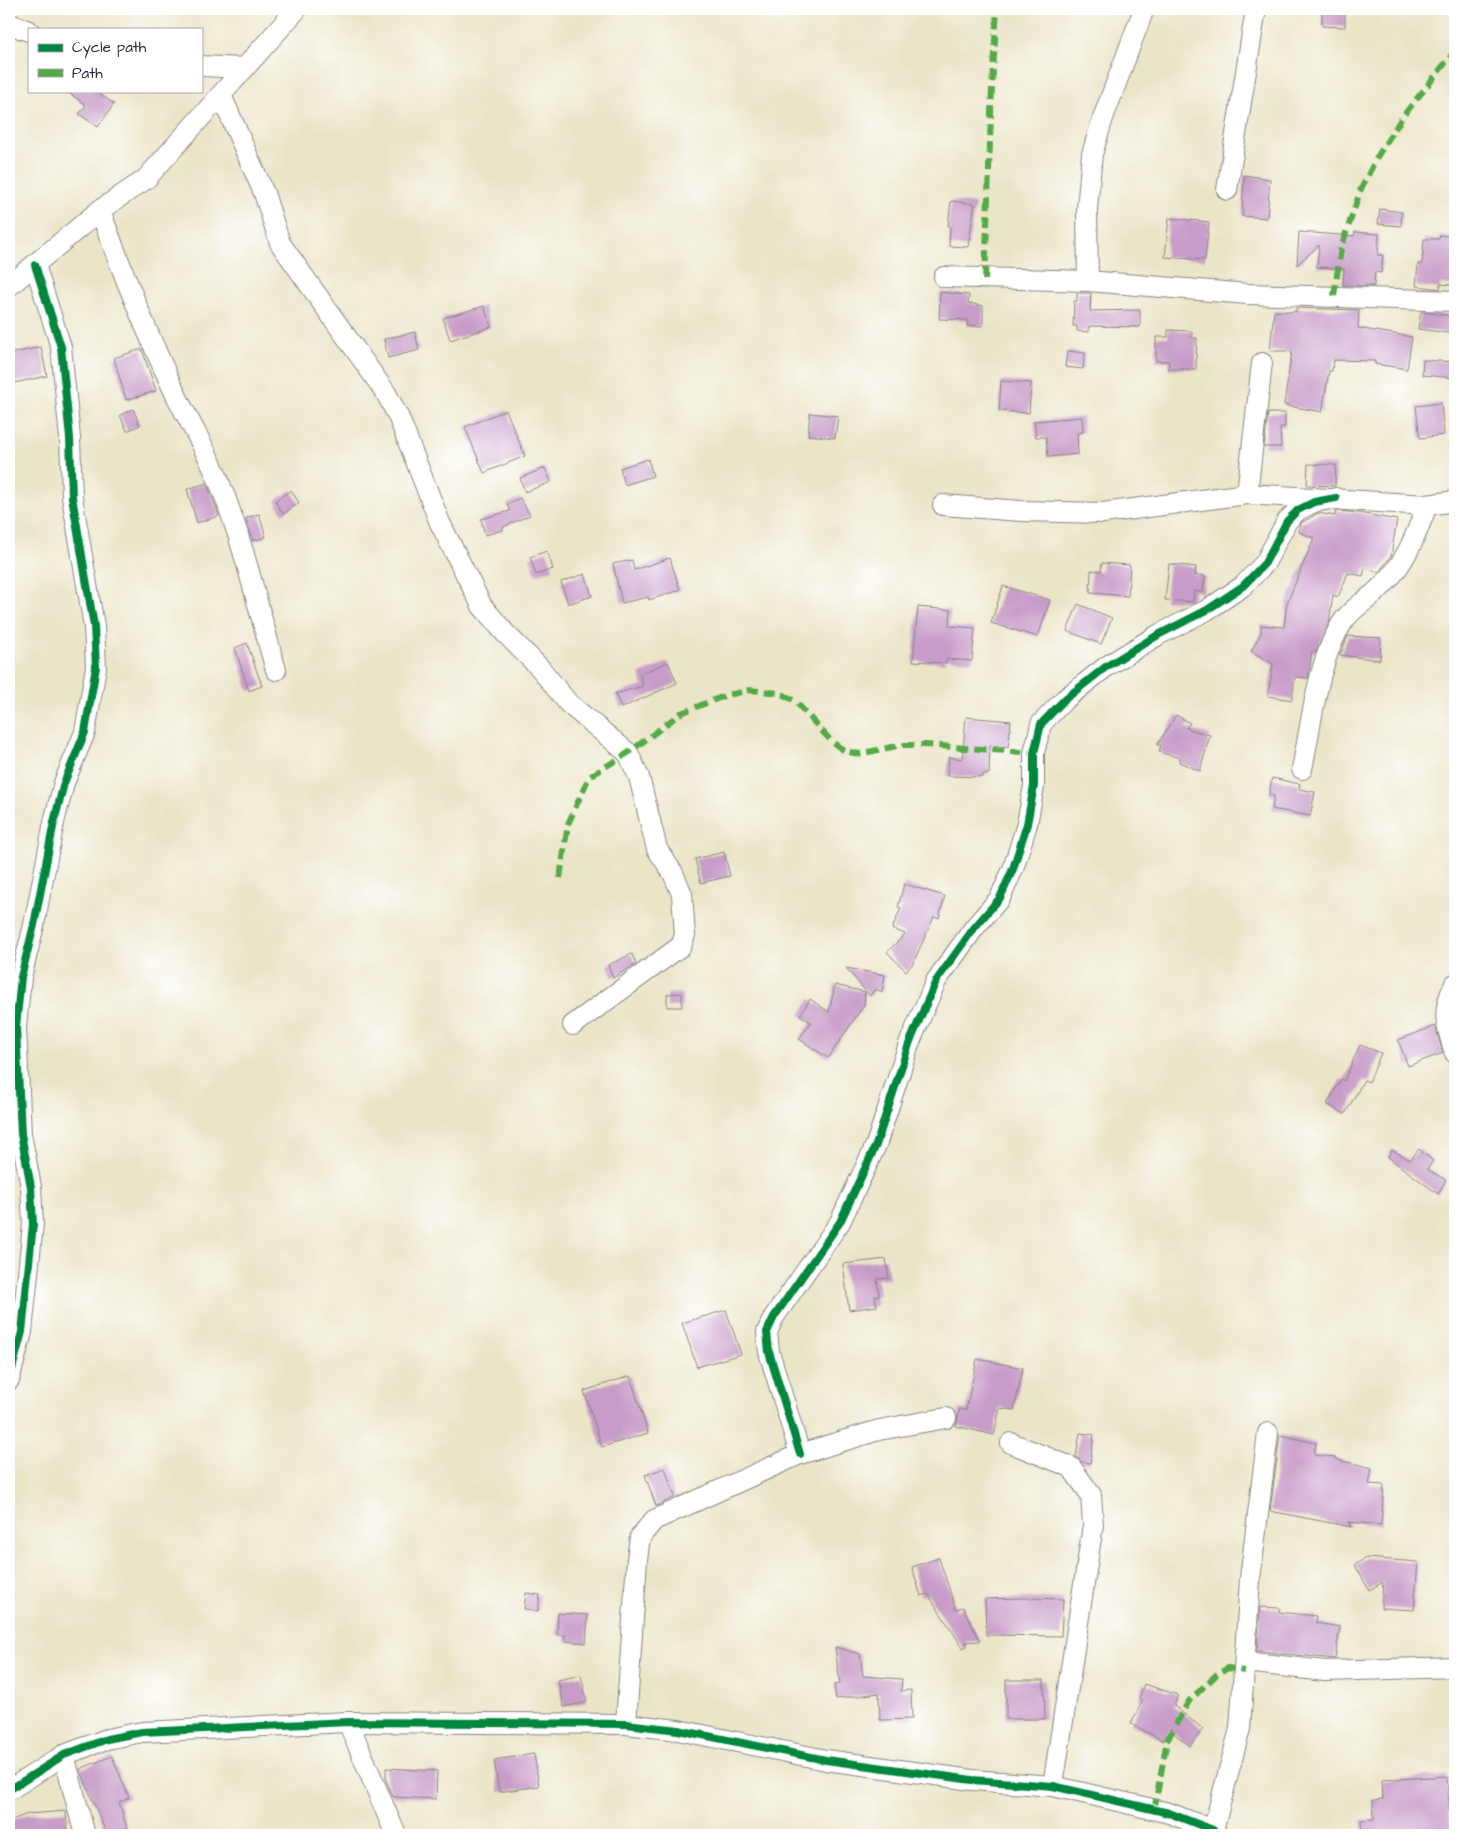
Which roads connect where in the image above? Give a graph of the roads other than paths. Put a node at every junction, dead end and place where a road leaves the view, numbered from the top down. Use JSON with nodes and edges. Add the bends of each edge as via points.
{"nodes":[{"id":1,"x":297,"y":9,"type":"edge"},
{"id":2,"x":1144,"y":9,"type":"edge"},
{"id":3,"x":1256,"y":9,"type":"edge"},
{"id":4,"x":9,"y":24,"type":"edge"},
{"id":5,"x":28,"y":31,"type":"edge"},
{"id":6,"x":202,"y":66,"type":"edge"},
{"id":7,"x":242,"y":68,"type":"junction"},
{"id":8,"x":221,"y":94,"type":"junction"},
{"id":9,"x":1227,"y":190,"type":"dead end"},
{"id":10,"x":100,"y":210,"type":"junction"},
{"id":11,"x":35,"y":266,"type":"junction"},
{"id":12,"x":944,"y":277,"type":"dead end"},
{"id":13,"x":1088,"y":281,"type":"junction"},
{"id":14,"x":9,"y":286,"type":"edge"},
{"id":15,"x":1455,"y":301,"type":"edge"},
{"id":16,"x":1262,"y":363,"type":"dead end"},
{"id":17,"x":1247,"y":494,"type":"junction"},
{"id":18,"x":1336,"y":498,"type":"junction"},
{"id":19,"x":1455,"y":501,"type":"edge"},
{"id":20,"x":943,"y":505,"type":"dead end"},
{"id":21,"x":1426,"y":505,"type":"junction"},
{"id":22,"x":276,"y":670,"type":"dead end"},
{"id":23,"x":1302,"y":769,"type":"dead end"},
{"id":24,"x":1455,"y":984,"type":"edge"},
{"id":25,"x":574,"y":1025,"type":"dead end"},
{"id":26,"x":1455,"y":1053,"type":"edge"},
{"id":27,"x":9,"y":1380,"type":"edge"},
{"id":28,"x":946,"y":1418,"type":"dead end"},
{"id":29,"x":1268,"y":1434,"type":"dead end"},
{"id":30,"x":1012,"y":1443,"type":"dead end"},
{"id":31,"x":800,"y":1454,"type":"junction"},
{"id":32,"x":1245,"y":1662,"type":"junction"},
{"id":33,"x":1455,"y":1667,"type":"edge"},
{"id":34,"x":348,"y":1722,"type":"junction"},
{"id":35,"x":626,"y":1724,"type":"junction"},
{"id":36,"x":64,"y":1755,"type":"junction"},
{"id":37,"x":1053,"y":1786,"type":"junction"},
{"id":38,"x":9,"y":1790,"type":"edge"},
{"id":39,"x":1216,"y":1833,"type":"edge"},
{"id":40,"x":84,"y":1835,"type":"edge"},
{"id":41,"x":396,"y":1835,"type":"edge"}],
"edges":[{"from":1,"to":7,"type":"street"},
{"from":2,"to":13,"type":"street","via":[[1092,154],[1087,208]]},
{"from":3,"to":9,"type":"street"},
{"from":4,"to":5,"type":"street"},
{"from":6,"to":7,"type":"street"},
{"from":7,"to":8,"type":"street"},
{"from":8,"to":10,"type":"street","via":[[146,179]]},
{"from":8,"to":25,"type":"street","via":[[264,193],[280,243],[386,393],[440,523],[482,606],[568,703],[628,753],[639,777],[657,849],[682,894],[685,934],[681,946]]},
{"from":10,"to":11,"type":"street"},
{"from":10,"to":22,"type":"street","via":[[140,316],[200,438],[230,510]]},
{"from":11,"to":14,"type":"street"},
{"from":11,"to":27,"type":"street","via":[[61,347],[72,497],[94,626],[96,667],[85,732],[64,783],[21,976],[16,1027],[21,1134],[34,1224],[22,1332]]},
{"from":12,"to":13,"type":"street"},
{"from":13,"to":15,"type":"street","via":[[1248,294]]},
{"from":16,"to":17,"type":"street"},
{"from":17,"to":18,"type":"street"},
{"from":17,"to":20,"type":"street","via":[[1103,513]]},
{"from":18,"to":21,"type":"street"},
{"from":18,"to":31,"type":"street","via":[[1314,502],[1298,510],[1287,521],[1265,563],[1243,586],[1107,666],[1064,699],[1041,724],[1034,753],[1034,786],[1027,824],[1010,876],[1000,898],[936,982],[909,1044],[876,1145],[844,1214],[774,1317],[768,1332],[769,1352]]},
{"from":19,"to":21,"type":"street"},
{"from":21,"to":23,"type":"street","via":[[1402,563],[1380,589],[1346,618],[1330,645]]},
{"from":24,"to":26,"type":"street","via":[[1445,1017]]},
{"from":28,"to":31,"type":"street","via":[[878,1430]]},
{"from":29,"to":32,"type":"street","via":[[1250,1579]]},
{"from":30,"to":37,"type":"street","via":[[1071,1468],[1091,1495],[1093,1526]]},
{"from":31,"to":35,"type":"street","via":[[654,1520],[640,1537]]},
{"from":32,"to":33,"type":"street","via":[[1325,1671]]},
{"from":32,"to":39,"type":"street","via":[[1240,1729]]},
{"from":34,"to":35,"type":"street"},
{"from":34,"to":36,"type":"street","via":[[142,1732],[107,1739]]},
{"from":34,"to":41,"type":"street"},
{"from":35,"to":37,"type":"street","via":[[678,1730],[826,1760],[972,1780]]},
{"from":36,"to":38,"type":"street"},
{"from":36,"to":40,"type":"street"},
{"from":37,"to":39,"type":"street","via":[[1169,1813]]}]}
